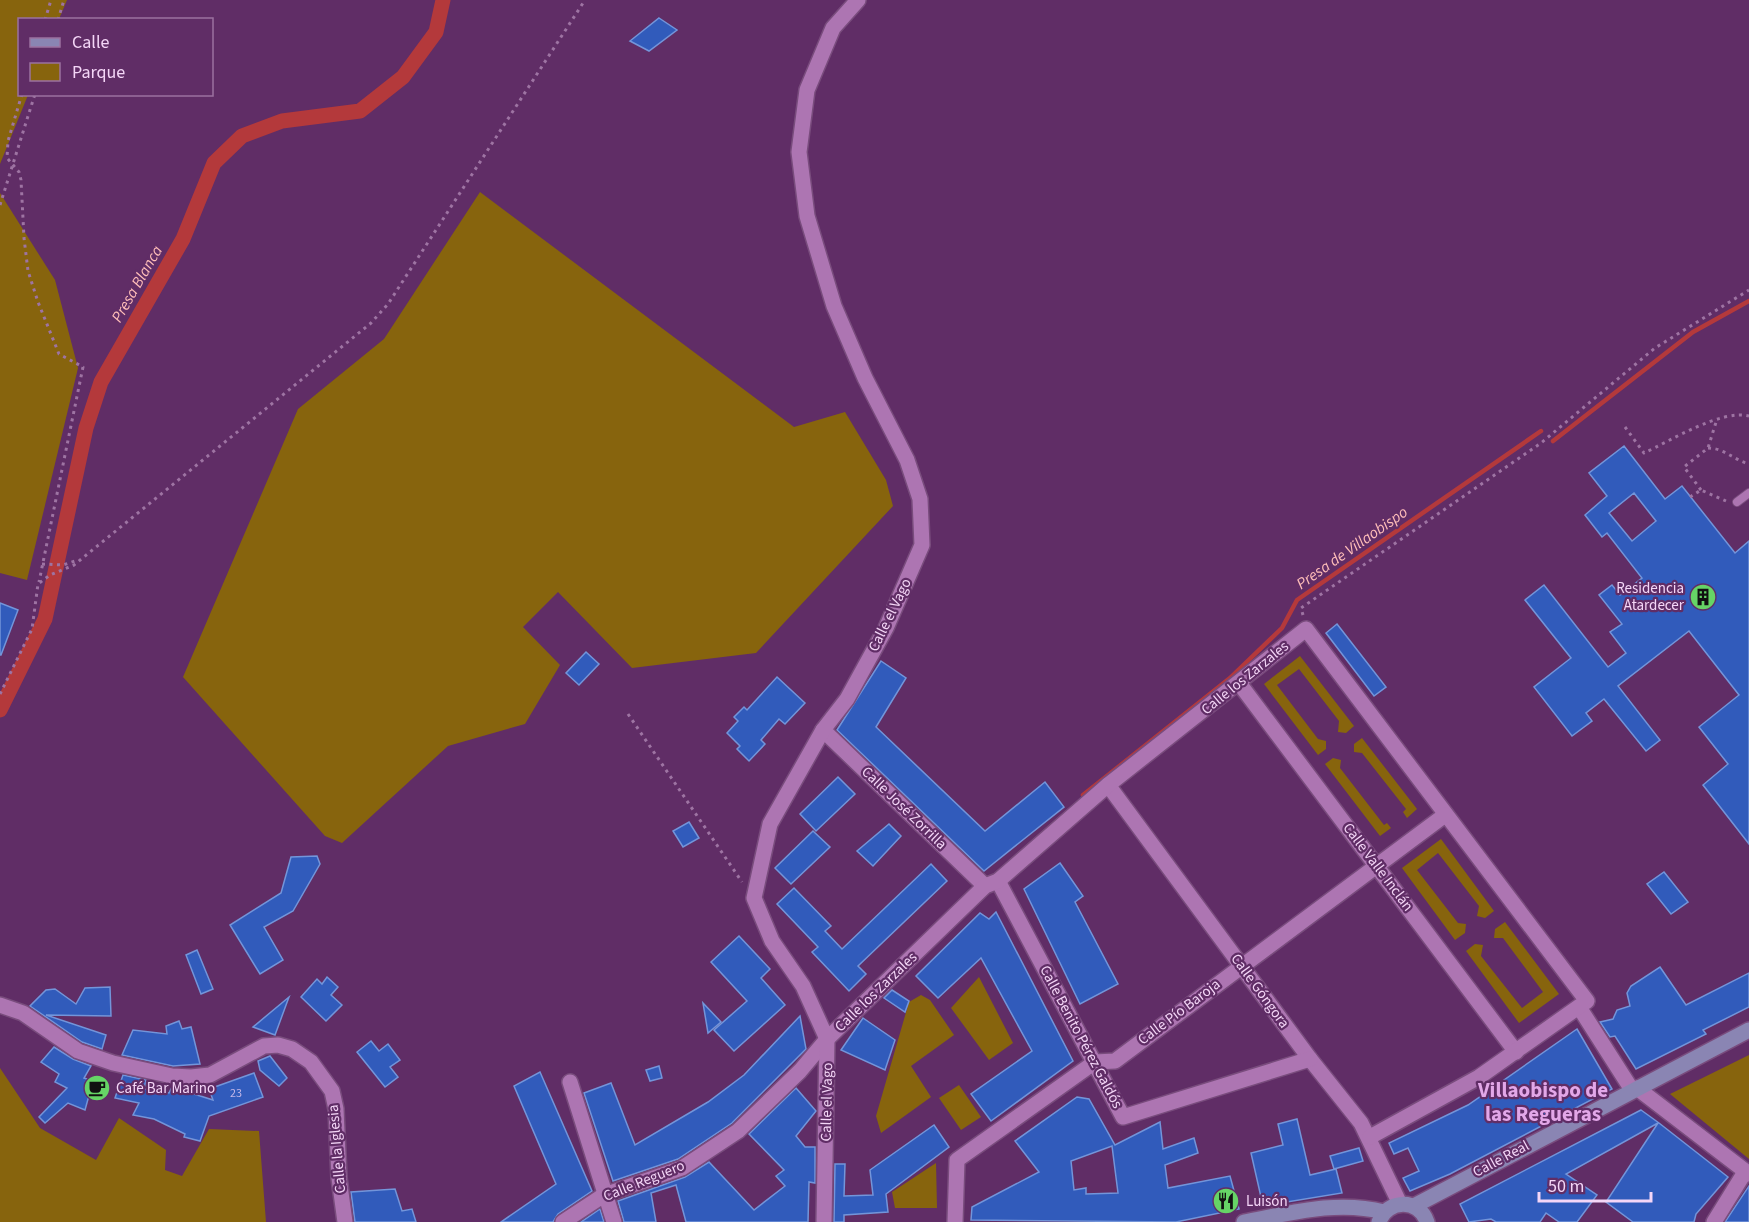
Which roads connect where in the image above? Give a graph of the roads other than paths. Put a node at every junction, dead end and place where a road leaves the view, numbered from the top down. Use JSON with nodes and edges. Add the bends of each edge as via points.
{"nodes":[{"id":1,"x":858,"y":0,"type":"edge"},
{"id":2,"x":1749,"y":493,"type":"edge"},
{"id":3,"x":1737,"y":502,"type":"road end"},
{"id":4,"x":1239,"y":683,"type":"junction"},
{"id":5,"x":823,"y":730,"type":"junction"},
{"id":6,"x":1108,"y":785,"type":"junction"},
{"id":7,"x":1445,"y":815,"type":"junction"},
{"id":8,"x":1377,"y":865,"type":"junction"},
{"id":9,"x":992,"y":883,"type":"junction"},
{"id":10,"x":1240,"y":965,"type":"junction"},
{"id":11,"x":0,"y":1005,"type":"edge"},
{"id":12,"x":1579,"y":1006,"type":"junction"},
{"id":13,"x":1749,"y":1030,"type":"edge"},
{"id":14,"x":827,"y":1039,"type":"junction"},
{"id":15,"x":1516,"y":1052,"type":"junction"},
{"id":16,"x":1310,"y":1059,"type":"junction"},
{"id":17,"x":1095,"y":1062,"type":"junction"},
{"id":18,"x":570,"y":1082,"type":"dead end"},
{"id":19,"x":1635,"y":1089,"type":"junction"},
{"id":20,"x":1370,"y":1137,"type":"junction"},
{"id":21,"x":1747,"y":1173,"type":"edge"},
{"id":22,"x":604,"y":1195,"type":"junction"},
{"id":23,"x":1407,"y":1205,"type":"junction"},
{"id":24,"x":1381,"y":1217,"type":"edge"},
{"id":25,"x":345,"y":1222,"type":"edge"},
{"id":26,"x":563,"y":1222,"type":"edge"},
{"id":27,"x":614,"y":1222,"type":"edge"},
{"id":28,"x":824,"y":1222,"type":"edge"},
{"id":29,"x":955,"y":1222,"type":"edge"},
{"id":30,"x":1244,"y":1222,"type":"edge"},
{"id":31,"x":1427,"y":1222,"type":"edge"},
{"id":32,"x":1714,"y":1222,"type":"edge"}],
"edges":[{"from":1,"to":5,"type":"street","name":"Calle el Vago","via":[[833,28],[807,90],[799,152],[807,216],[834,306],[907,460],[920,499],[922,545],[886,628],[847,699]]},
{"from":2,"to":3,"type":"lane"},
{"from":4,"to":6,"type":"street","name":"Calle los Zarzales"},
{"from":4,"to":7,"type":"street","name":"Calle los Zarzales","via":[[1306,629]]},
{"from":4,"to":8,"type":"street","name":"Calle Valle Inclán"},
{"from":5,"to":9,"type":"street","name":"Calle José Zorrilla"},
{"from":5,"to":14,"type":"street","name":"Calle el Vago","via":[[770,824],[754,898],[771,941],[803,986]]},
{"from":6,"to":9,"type":"street","name":"Calle los Zarzales"},
{"from":6,"to":10,"type":"street","name":"Calle Góngora"},
{"from":7,"to":8,"type":"street","name":"Calle Pío Baroja"},
{"from":7,"to":12,"type":"street","via":[[1587,1001]]},
{"from":8,"to":10,"type":"street","name":"Calle Pío Baroja"},
{"from":8,"to":15,"type":"street","name":"Calle Valle Inclán"},
{"from":9,"to":14,"type":"street","name":"Calle los Zarzales"},
{"from":9,"to":17,"type":"street","name":"Calle Benito Pérez Galdós"},
{"from":10,"to":16,"type":"street","name":"Calle Góngora"},
{"from":10,"to":17,"type":"street","name":"Calle Pío Baroja","via":[[1115,1061]]},
{"from":11,"to":25,"type":"street","name":"Calle la Iglesia","via":[[23,1013],[78,1051],[161,1074],[210,1075],[264,1046],[292,1049],[311,1062],[332,1090]]},
{"from":12,"to":15,"type":"street"},
{"from":12,"to":19,"type":"street"},
{"from":13,"to":19,"type":"street","name":"Calle Real"},
{"from":14,"to":22,"type":"street","name":"Calle Reguero","via":[[738,1131],[682,1168]]},
{"from":14,"to":28,"type":"street","name":"Calle el Vago"},
{"from":15,"to":20,"type":"street"},
{"from":16,"to":17,"type":"street","name":"Calle Benito Pérez Galdós","via":[[1124,1117]]},
{"from":16,"to":20,"type":"street","name":"Calle Góngora"},
{"from":17,"to":29,"type":"street","name":"Calle Pío Baroja","via":[[957,1160]]},
{"from":18,"to":22,"type":"street"},
{"from":19,"to":21,"type":"street"},
{"from":19,"to":23,"type":"street","name":"Calle Real"},
{"from":20,"to":23,"type":"street","name":"Calle Góngora"},
{"from":21,"to":32,"type":"street"},
{"from":22,"to":26,"type":"street","name":"Calle Reguero"},
{"from":22,"to":27,"type":"street"},
{"from":23,"to":24,"type":"street","name":"Calle Real"},
{"from":23,"to":31,"type":"street","via":[[1421,1211]]},
{"from":24,"to":30,"type":"street","via":[[1362,1206],[1320,1208]]}]}
